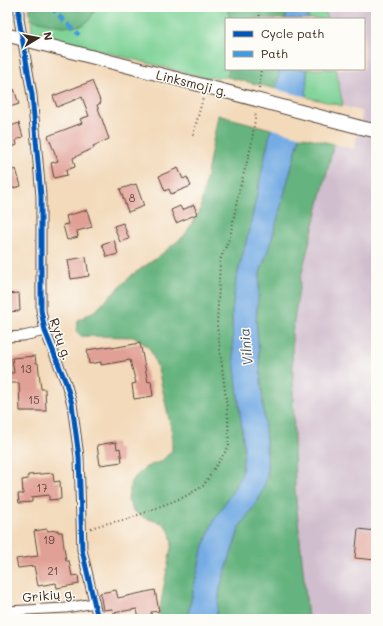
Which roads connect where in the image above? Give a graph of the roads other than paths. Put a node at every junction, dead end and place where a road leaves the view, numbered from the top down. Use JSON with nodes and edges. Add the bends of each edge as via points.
{"nodes":[{"id":1,"x":18,"y":7,"type":"edge"},
{"id":2,"x":7,"y":35,"type":"edge"},
{"id":3,"x":23,"y":39,"type":"junction"},
{"id":4,"x":376,"y":131,"type":"edge"},
{"id":5,"x":45,"y":331,"type":"junction"},
{"id":6,"x":7,"y":337,"type":"edge"},
{"id":7,"x":94,"y":603,"type":"junction"},
{"id":8,"x":7,"y":612,"type":"edge"},
{"id":9,"x":98,"y":619,"type":"edge"}],
"edges":[{"from":1,"to":3,"type":"street","name":"Rytų g."},
{"from":2,"to":3,"type":"main road","name":"Linksmoji g."},
{"from":3,"to":4,"type":"main road","name":"Linksmoji g.","bridge":true},
{"from":3,"to":5,"type":"street","name":"Rytų g.","via":[[32,95],[41,196],[40,297]]},
{"from":5,"to":6,"type":"street"},
{"from":5,"to":7,"type":"street","name":"Rytų g.","via":[[72,404],[79,457],[82,550]]},
{"from":7,"to":8,"type":"street","name":"Grikių g.","via":[[66,608]]},
{"from":7,"to":9,"type":"street","name":"Rytų g."}]}
